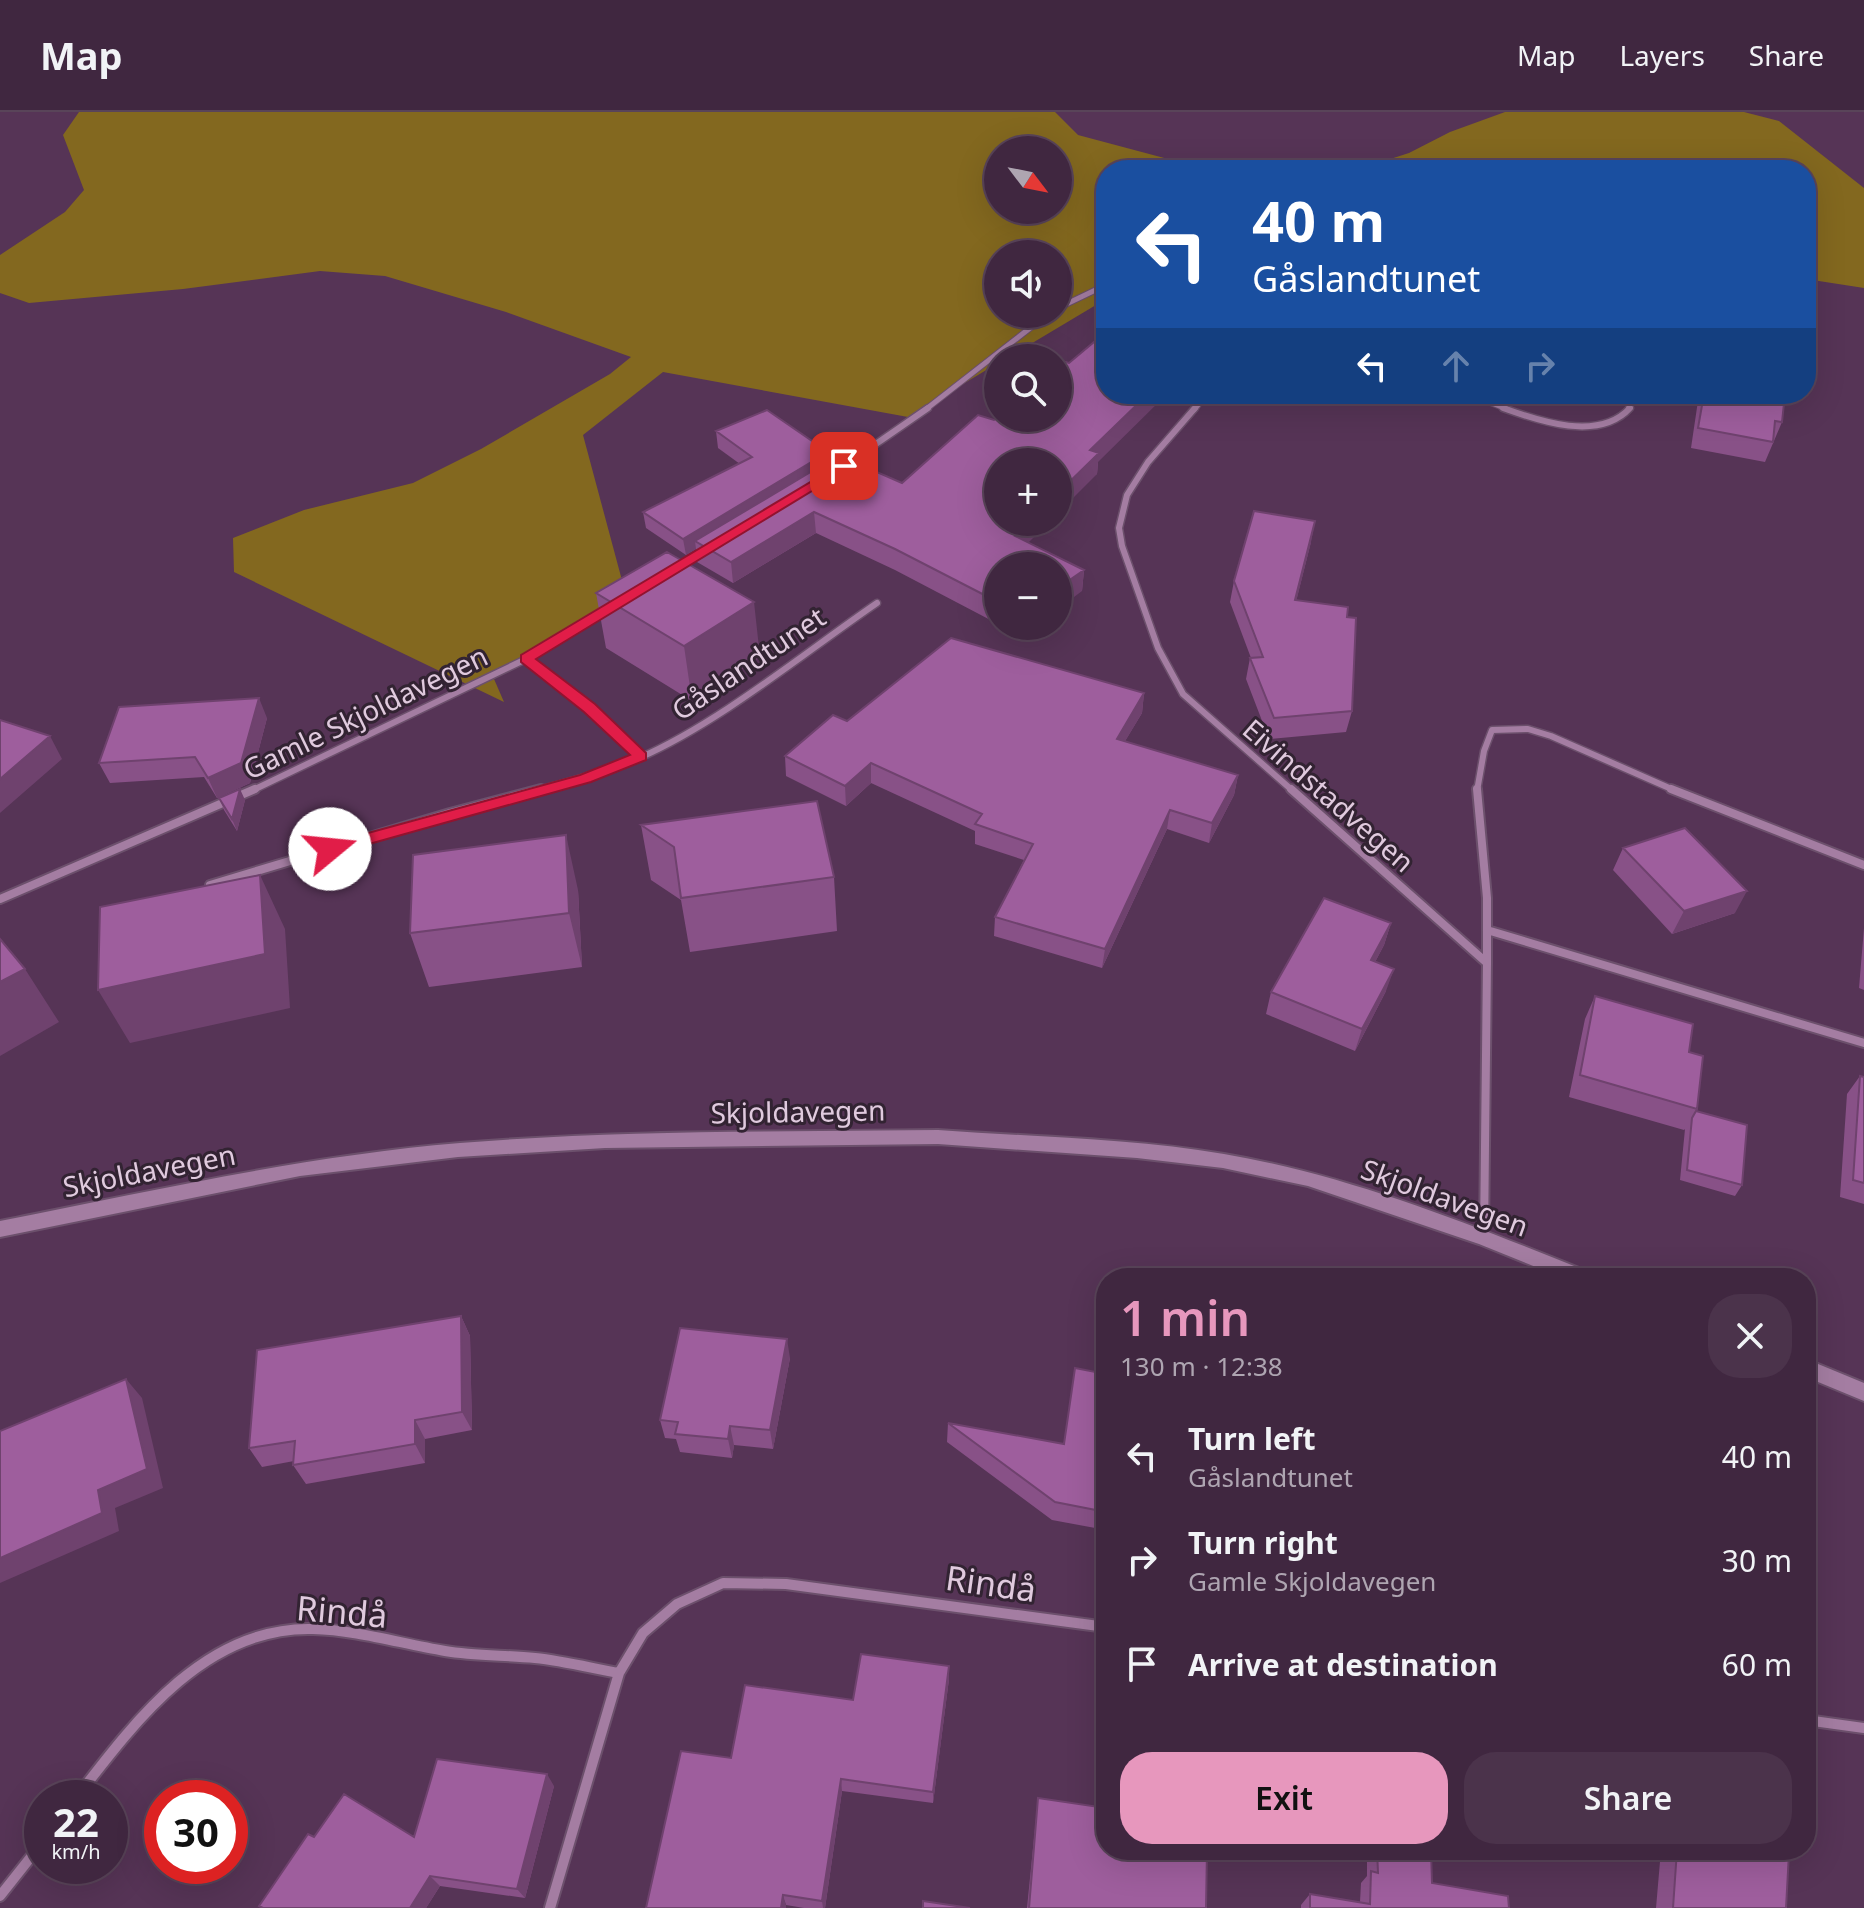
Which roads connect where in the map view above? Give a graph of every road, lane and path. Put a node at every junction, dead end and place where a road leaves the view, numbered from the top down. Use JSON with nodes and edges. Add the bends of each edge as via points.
{"nodes":[{"id":1,"x":1096,"y":290,"type":"edge"},
{"id":2,"x":1072,"y":301,"type":"edge"},
{"id":3,"x":1030,"y":328,"type":"edge"},
{"id":4,"x":1495,"y":404,"type":"edge"},
{"id":5,"x":1633,"y":404,"type":"edge"},
{"id":6,"x":1198,"y":405,"type":"dead end"},
{"id":7,"x":839,"y":469,"type":"edge"},
{"id":8,"x":717,"y":543,"type":"edge"},
{"id":9,"x":663,"y":575,"type":"edge"},
{"id":10,"x":877,"y":603,"type":"dead end"},
{"id":11,"x":608,"y":608,"type":"dead end"},
{"id":12,"x":526,"y":659,"type":"junction"},
{"id":13,"x":641,"y":757,"type":"junction"},
{"id":14,"x":1864,"y":865,"type":"edge"},
{"id":15,"x":210,"y":885,"type":"edge"},
{"id":16,"x":0,"y":899,"type":"edge"},
{"id":17,"x":1487,"y":930,"type":"junction"},
{"id":18,"x":1487,"y":963,"type":"junction"},
{"id":19,"x":1864,"y":1043,"type":"edge"},
{"id":20,"x":0,"y":1229,"type":"edge"},
{"id":21,"x":1484,"y":1238,"type":"junction"},
{"id":22,"x":1558,"y":1268,"type":"edge"},
{"id":23,"x":1816,"y":1372,"type":"edge"},
{"id":24,"x":1864,"y":1392,"type":"edge"},
{"id":25,"x":1096,"y":1626,"type":"edge"},
{"id":26,"x":619,"y":1673,"type":"junction"},
{"id":27,"x":1816,"y":1721,"type":"edge"},
{"id":28,"x":1864,"y":1728,"type":"edge"},
{"id":29,"x":90,"y":1780,"type":"edge"},
{"id":30,"x":24,"y":1866,"type":"edge"},
{"id":31,"x":0,"y":1896,"type":"edge"},
{"id":32,"x":550,"y":1908,"type":"edge"}],
"edges":[{"from":1,"to":2,"type":"street"},
{"from":3,"to":7,"type":"street","via":[[902,429]]},
{"from":4,"to":5,"type":"street","via":[[1530,418],[1583,425],[1610,422]]},
{"from":6,"to":18,"type":"street","name":"Eivindstadvegen","via":[[1141,472],[1118,526],[1164,667],[1211,721]]},
{"from":8,"to":9,"type":"street"},
{"from":10,"to":13,"type":"street","name":"Gåslandtunet","via":[[705,722]]},
{"from":11,"to":12,"type":"street","name":"Gamle Skjoldavegen"},
{"from":12,"to":13,"type":"street","via":[[590,708]]},
{"from":12,"to":16,"type":"street","name":"Gamle Skjoldavegen","via":[[221,805]]},
{"from":13,"to":15,"type":"street","name":"Gåslandtunet","via":[[585,778]]},
{"from":14,"to":17,"type":"street","via":[[1551,736],[1528,729],[1492,730],[1480,756],[1477,825]]},
{"from":17,"to":18,"type":"street"},
{"from":17,"to":19,"type":"street"},
{"from":18,"to":21,"type":"street"},
{"from":20,"to":21,"type":"main road","name":"Skjoldavegen","via":[[300,1169],[458,1150],[605,1141],[938,1137],[1223,1161],[1308,1179]]},
{"from":21,"to":22,"type":"main road","name":"Skjoldavegen"},
{"from":23,"to":24,"type":"main road"},
{"from":25,"to":26,"type":"street","name":"Rindå","via":[[786,1584],[723,1583],[677,1604],[643,1633]]},
{"from":26,"to":29,"type":"street","name":"Rindå","via":[[311,1629],[262,1635],[220,1653],[172,1686]]},
{"from":26,"to":32,"type":"street","name":"Rindå"},
{"from":27,"to":28,"type":"street"},
{"from":30,"to":31,"type":"street"}]}
